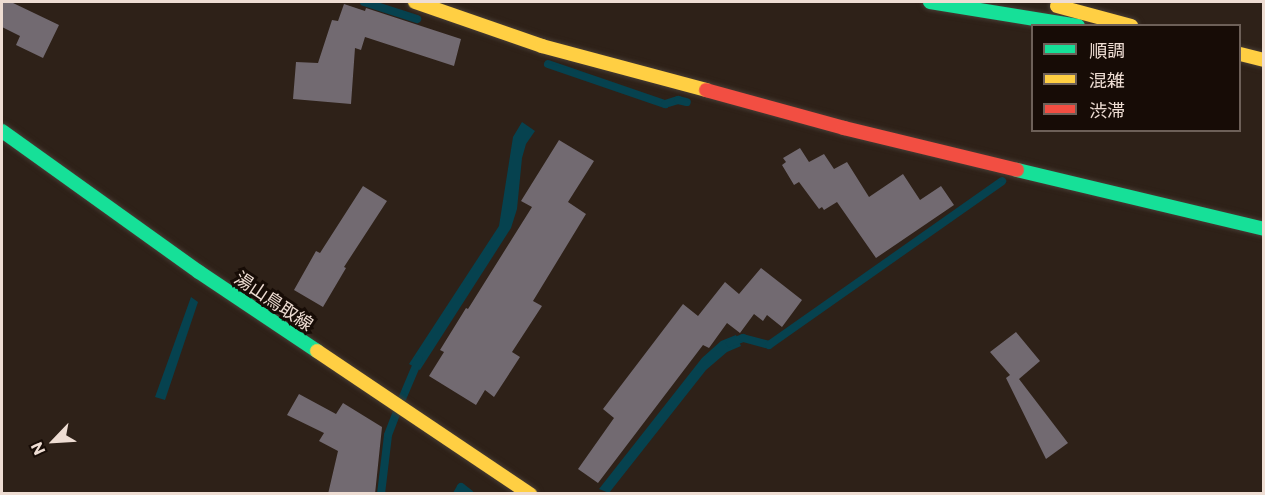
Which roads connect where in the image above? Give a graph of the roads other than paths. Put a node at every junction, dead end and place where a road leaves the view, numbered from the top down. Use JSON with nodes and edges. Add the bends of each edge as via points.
{"nodes":[{"id":1,"x":415,"y":2,"type":"edge"},
{"id":2,"x":930,"y":2,"type":"edge"},
{"id":3,"x":1040,"y":2,"type":"edge"},
{"id":4,"x":1110,"y":6,"type":"dead end"},
{"id":5,"x":1137,"y":23,"type":"edge"},
{"id":6,"x":1064,"y":24,"type":"edge"},
{"id":7,"x":1241,"y":54,"type":"edge"},
{"id":8,"x":1263,"y":60,"type":"edge"},
{"id":9,"x":2,"y":131,"type":"edge"},
{"id":10,"x":1263,"y":229,"type":"edge"},
{"id":11,"x":530,"y":494,"type":"edge"}],
"edges":[{"from":1,"to":10,"type":"main road","via":[[542,46],[833,125]]},
{"from":2,"to":6,"type":"main road"},
{"from":3,"to":5,"type":"main road"},
{"from":4,"to":5,"type":"main road"},
{"from":7,"to":8,"type":"main road"},
{"from":9,"to":11,"type":"main road","name":"湯山鳥取線","via":[[199,272]]}]}
